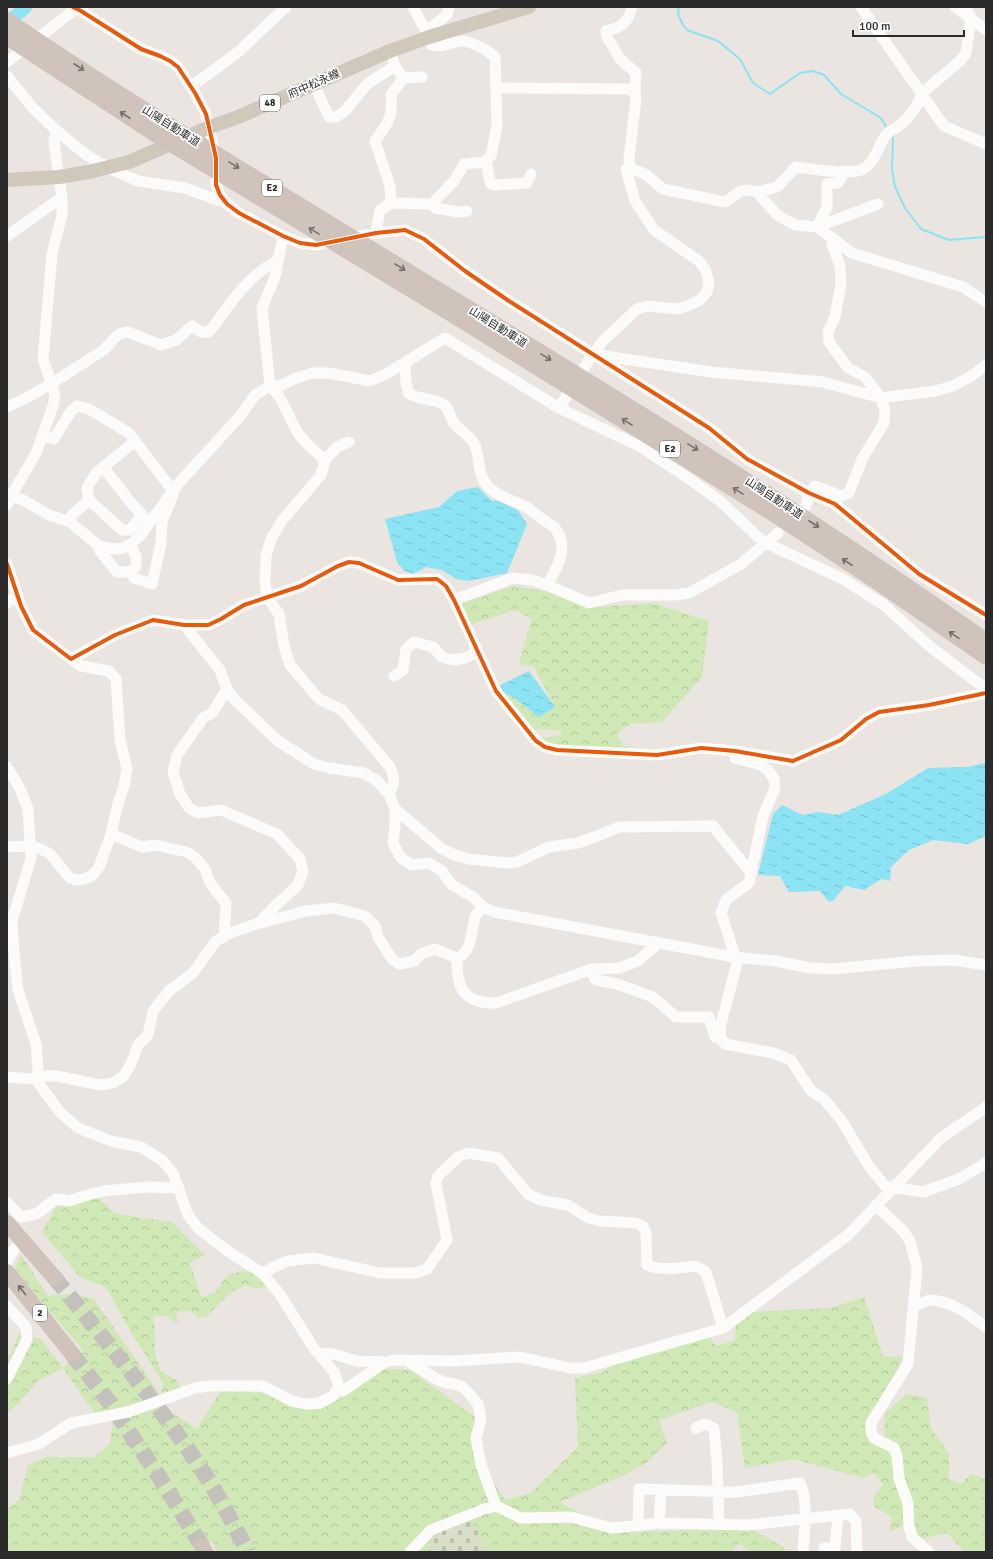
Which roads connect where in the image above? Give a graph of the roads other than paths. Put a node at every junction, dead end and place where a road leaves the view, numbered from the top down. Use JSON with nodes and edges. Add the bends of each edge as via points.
{"nodes":[{"id":1,"x":286,"y":7,"type":"edge"},
{"id":2,"x":413,"y":7,"type":"edge"},
{"id":3,"x":449,"y":7,"type":"edge"},
{"id":4,"x":529,"y":7,"type":"edge"},
{"id":5,"x":632,"y":7,"type":"edge"},
{"id":6,"x":861,"y":7,"type":"edge"},
{"id":7,"x":956,"y":7,"type":"edge"},
{"id":8,"x":966,"y":7,"type":"edge"},
{"id":9,"x":76,"y":8,"type":"edge"},
{"id":10,"x":511,"y":10,"type":"edge"},
{"id":11,"x":971,"y":18,"type":"junction"},
{"id":12,"x":7,"y":20,"type":"edge"},
{"id":13,"x":986,"y":30,"type":"edge"},
{"id":14,"x":7,"y":37,"type":"edge"},
{"id":15,"x":429,"y":37,"type":"junction"},
{"id":16,"x":41,"y":51,"type":"junction"},
{"id":17,"x":390,"y":51,"type":"junction"},
{"id":18,"x":7,"y":62,"type":"edge"},
{"id":19,"x":395,"y":66,"type":"junction"},
{"id":20,"x":7,"y":76,"type":"edge"},
{"id":21,"x":422,"y":77,"type":"dead end"},
{"id":22,"x":403,"y":78,"type":"junction"},
{"id":23,"x":314,"y":84,"type":"junction"},
{"id":24,"x":191,"y":87,"type":"junction"},
{"id":25,"x":497,"y":88,"type":"junction"},
{"id":26,"x":635,"y":92,"type":"junction"},
{"id":27,"x":922,"y":94,"type":"junction"},
{"id":28,"x":210,"y":127,"type":"junction"},
{"id":29,"x":56,"y":130,"type":"junction"},
{"id":30,"x":986,"y":144,"type":"edge"},
{"id":31,"x":486,"y":160,"type":"junction"},
{"id":32,"x":108,"y":168,"type":"junction"},
{"id":33,"x":630,"y":168,"type":"junction"},
{"id":34,"x":845,"y":171,"type":"junction"},
{"id":35,"x":531,"y":174,"type":"dead end"},
{"id":36,"x":58,"y":176,"type":"junction"},
{"id":37,"x":7,"y":180,"type":"edge"},
{"id":38,"x":757,"y":192,"type":"junction"},
{"id":39,"x":62,"y":199,"type":"junction"},
{"id":40,"x":391,"y":203,"type":"junction"},
{"id":41,"x":227,"y":204,"type":"junction"},
{"id":42,"x":432,"y":204,"type":"junction"},
{"id":43,"x":878,"y":204,"type":"dead end"},
{"id":44,"x":467,"y":211,"type":"dead end"},
{"id":45,"x":817,"y":227,"type":"junction"},
{"id":46,"x":376,"y":233,"type":"junction"},
{"id":47,"x":7,"y":236,"type":"edge"},
{"id":48,"x":283,"y":236,"type":"junction"},
{"id":49,"x":833,"y":239,"type":"junction"},
{"id":50,"x":278,"y":260,"type":"junction"},
{"id":51,"x":986,"y":302,"type":"edge"},
{"id":52,"x":591,"y":357,"type":"junction"},
{"id":53,"x":404,"y":363,"type":"junction"},
{"id":54,"x":986,"y":364,"type":"edge"},
{"id":55,"x":51,"y":384,"type":"junction"},
{"id":56,"x":270,"y":386,"type":"junction"},
{"id":57,"x":881,"y":398,"type":"junction"},
{"id":58,"x":560,"y":406,"type":"junction"},
{"id":59,"x":7,"y":407,"type":"edge"},
{"id":60,"x":42,"y":436,"type":"junction"},
{"id":61,"x":134,"y":442,"type":"junction"},
{"id":62,"x":349,"y":442,"type":"dead end"},
{"id":63,"x":325,"y":460,"type":"junction"},
{"id":64,"x":103,"y":467,"type":"junction"},
{"id":65,"x":173,"y":491,"type":"junction"},
{"id":66,"x":809,"y":493,"type":"junction"},
{"id":67,"x":9,"y":500,"type":"edge"},
{"id":68,"x":89,"y":500,"type":"junction"},
{"id":69,"x":806,"y":506,"type":"dead end"},
{"id":70,"x":143,"y":519,"type":"junction"},
{"id":71,"x":70,"y":522,"type":"junction"},
{"id":72,"x":778,"y":534,"type":"dead end"},
{"id":73,"x":766,"y":542,"type":"junction"},
{"id":74,"x":131,"y":544,"type":"junction"},
{"id":75,"x":99,"y":546,"type":"junction"},
{"id":76,"x":7,"y":564,"type":"edge"},
{"id":77,"x":130,"y":572,"type":"junction"},
{"id":78,"x":547,"y":585,"type":"junction"},
{"id":79,"x":12,"y":593,"type":"edge"},
{"id":80,"x":267,"y":597,"type":"junction"},
{"id":81,"x":454,"y":600,"type":"junction"},
{"id":82,"x":7,"y":603,"type":"edge"},
{"id":83,"x":986,"y":615,"type":"edge"},
{"id":84,"x":184,"y":625,"type":"junction"},
{"id":85,"x":986,"y":641,"type":"edge"},
{"id":86,"x":477,"y":652,"type":"junction"},
{"id":87,"x":986,"y":657,"type":"edge"},
{"id":88,"x":71,"y":659,"type":"junction"},
{"id":89,"x":394,"y":676,"type":"dead end"},
{"id":90,"x":227,"y":689,"type":"junction"},
{"id":91,"x":986,"y":689,"type":"edge"},
{"id":92,"x":986,"y":693,"type":"edge"},
{"id":93,"x":735,"y":751,"type":"junction"},
{"id":94,"x":7,"y":767,"type":"edge"},
{"id":95,"x":389,"y":794,"type":"junction"},
{"id":96,"x":395,"y":809,"type":"junction"},
{"id":97,"x":111,"y":834,"type":"junction"},
{"id":98,"x":30,"y":846,"type":"junction"},
{"id":99,"x":7,"y":847,"type":"edge"},
{"id":100,"x":751,"y":873,"type":"junction"},
{"id":101,"x":482,"y":907,"type":"junction"},
{"id":102,"x":259,"y":923,"type":"junction"},
{"id":103,"x":224,"y":936,"type":"junction"},
{"id":104,"x":656,"y":942,"type":"junction"},
{"id":105,"x":734,"y":957,"type":"junction"},
{"id":106,"x":457,"y":958,"type":"junction"},
{"id":107,"x":986,"y":965,"type":"edge"},
{"id":108,"x":592,"y":969,"type":"junction"},
{"id":109,"x":721,"y":1039,"type":"junction"},
{"id":110,"x":38,"y":1076,"type":"junction"},
{"id":111,"x":7,"y":1077,"type":"edge"},
{"id":112,"x":986,"y":1107,"type":"edge"},
{"id":113,"x":986,"y":1163,"type":"edge"},
{"id":114,"x":179,"y":1188,"type":"junction"},
{"id":115,"x":894,"y":1188,"type":"junction"},
{"id":116,"x":7,"y":1202,"type":"edge"},
{"id":117,"x":876,"y":1205,"type":"junction"},
{"id":118,"x":15,"y":1221,"type":"edge"},
{"id":119,"x":14,"y":1248,"type":"dead end"},
{"id":120,"x":7,"y":1262,"type":"edge"},
{"id":121,"x":7,"y":1272,"type":"edge"},
{"id":122,"x":262,"y":1272,"type":"junction"},
{"id":123,"x":54,"y":1277,"type":"tunnel mouth"},
{"id":124,"x":7,"y":1306,"type":"edge"},
{"id":125,"x":914,"y":1306,"type":"junction"},
{"id":126,"x":986,"y":1327,"type":"edge"},
{"id":127,"x":723,"y":1328,"type":"junction"},
{"id":128,"x":72,"y":1354,"type":"tunnel mouth"},
{"id":129,"x":320,"y":1355,"type":"junction"},
{"id":130,"x":405,"y":1360,"type":"junction"},
{"id":131,"x":385,"y":1362,"type":"junction"},
{"id":132,"x":7,"y":1379,"type":"edge"},
{"id":133,"x":339,"y":1387,"type":"junction"},
{"id":134,"x":696,"y":1428,"type":"dead end"},
{"id":135,"x":7,"y":1453,"type":"edge"},
{"id":136,"x":661,"y":1489,"type":"junction"},
{"id":137,"x":719,"y":1490,"type":"junction"},
{"id":138,"x":496,"y":1506,"type":"junction"},
{"id":139,"x":838,"y":1516,"type":"junction"},
{"id":140,"x":805,"y":1519,"type":"junction"},
{"id":141,"x":659,"y":1523,"type":"junction"},
{"id":142,"x":638,"y":1525,"type":"junction"},
{"id":143,"x":719,"y":1525,"type":"junction"},
{"id":144,"x":410,"y":1552,"type":"edge"},
{"id":145,"x":803,"y":1552,"type":"edge"},
{"id":146,"x":824,"y":1552,"type":"edge"},
{"id":147,"x":857,"y":1552,"type":"edge"},
{"id":148,"x":929,"y":1552,"type":"edge"}],
"edges":[{"from":1,"to":24,"type":"street","via":[[237,53]]},
{"from":2,"to":15,"type":"street"},
{"from":3,"to":15,"type":"street","via":[[447,15],[433,26]]},
{"from":4,"to":10,"type":"main road","name":"府中松永線","number":"48"},
{"from":5,"to":26,"type":"street","via":[[624,24],[606,31],[606,37],[620,59],[636,73]]},
{"from":6,"to":27,"type":"street"},
{"from":7,"to":11,"type":"street"},
{"from":8,"to":11,"type":"street"},
{"from":9,"to":18,"type":"street"},
{"from":9,"to":24,"type":"street","via":[[141,49],[170,61],[178,67]]},
{"from":10,"to":15,"type":"main road","name":"府中松永線","number":"48"},
{"from":11,"to":13,"type":"street"},
{"from":11,"to":27,"type":"street","via":[[966,53]]},
{"from":12,"to":16,"type":"highway","name":"山陽自動車道","number":"E2"},
{"from":14,"to":16,"type":"highway","name":"山陽自動車道","number":"E2"},
{"from":15,"to":17,"type":"main road","name":"府中松永線","number":"48"},
{"from":15,"to":25,"type":"street","via":[[431,45],[439,47],[463,40],[488,50],[495,57]]},
{"from":16,"to":85,"type":"highway","name":"山陽自動車道","number":"E2","one_way":true,"via":[[177,130],[682,440],[785,505]]},
{"from":87,"to":16,"type":"highway","name":"山陽自動車道","number":"E2","one_way":true,"via":[[777,516],[158,136]]},
{"from":17,"to":19,"type":"street"},
{"from":17,"to":23,"type":"main road","name":"府中松永線","number":"48"},
{"from":19,"to":22,"type":"street"},
{"from":19,"to":23,"type":"street","via":[[367,84],[336,118],[329,117]]},
{"from":20,"to":29,"type":"street","via":[[32,107]]},
{"from":21,"to":22,"type":"street"},
{"from":22,"to":40,"type":"street","via":[[391,95],[392,110],[387,125],[375,141],[390,186]]},
{"from":23,"to":28,"type":"main road","name":"府中松永線","number":"48"},
{"from":24,"to":28,"type":"street"},
{"from":25,"to":26,"type":"street","via":[[628,89]]},
{"from":25,"to":31,"type":"street","via":[[497,126],[491,156]]},
{"from":26,"to":33,"type":"street"},
{"from":27,"to":30,"type":"street","via":[[944,126]]},
{"from":27,"to":34,"type":"street","via":[[902,124],[886,134],[868,166],[861,170]]},
{"from":28,"to":32,"type":"main road","name":"府中松永線","number":"48","via":[[129,162]]},
{"from":28,"to":41,"type":"street","via":[[216,158],[216,185]]},
{"from":29,"to":32,"type":"street","via":[[85,154]]},
{"from":29,"to":36,"type":"street","via":[[54,142]]},
{"from":31,"to":35,"type":"street","via":[[490,184],[527,183]]},
{"from":31,"to":42,"type":"street","via":[[464,164],[454,182]]},
{"from":32,"to":36,"type":"main road","name":"府中松永線","number":"48"},
{"from":32,"to":41,"type":"street","via":[[138,181],[185,188]]},
{"from":33,"to":38,"type":"street","via":[[645,174],[663,189],[725,202],[741,191]]},
{"from":33,"to":52,"type":"street","via":[[626,169],[635,201],[654,230],[698,261],[705,269],[709,282],[707,292],[700,300],[687,306],[648,306],[636,309],[602,342]]},
{"from":34,"to":38,"type":"street","via":[[796,167],[777,187]]},
{"from":34,"to":45,"type":"street","via":[[838,183],[827,184],[827,207]]},
{"from":36,"to":37,"type":"main road","name":"府中松永線","number":"48"},
{"from":36,"to":39,"type":"street"},
{"from":38,"to":45,"type":"street","via":[[777,215],[795,225]]},
{"from":39,"to":47,"type":"street"},
{"from":39,"to":55,"type":"street","via":[[62,215],[52,254],[43,359]]},
{"from":40,"to":42,"type":"street"},
{"from":40,"to":46,"type":"street","via":[[380,210]]},
{"from":41,"to":48,"type":"street"},
{"from":42,"to":44,"type":"street","via":[[434,208]]},
{"from":43,"to":45,"type":"street"},
{"from":45,"to":49,"type":"street"},
{"from":46,"to":48,"type":"street","via":[[321,245],[300,243]]},
{"from":46,"to":52,"type":"street","via":[[406,230],[424,239],[465,271]]},
{"from":48,"to":50,"type":"street"},
{"from":49,"to":51,"type":"street","via":[[852,253],[963,287]]},
{"from":49,"to":57,"type":"street","via":[[832,244],[840,266],[841,283],[835,317],[828,332],[829,342],[848,368],[865,377]]},
{"from":50,"to":55,"type":"street","via":[[248,281],[208,332],[201,332],[192,326],[176,340],[160,345],[122,332],[104,349]]},
{"from":50,"to":56,"type":"street","via":[[275,277],[262,308]]},
{"from":52,"to":57,"type":"street","via":[[823,382]]},
{"from":52,"to":58,"type":"street"},
{"from":52,"to":66,"type":"street","via":[[709,428],[747,459]]},
{"from":53,"to":56,"type":"street","via":[[370,381],[329,373],[314,373],[280,386]]},
{"from":53,"to":58,"type":"street","via":[[445,338]]},
{"from":53,"to":78,"type":"street","via":[[409,394],[442,403],[448,408],[452,421],[475,445],[481,476],[491,491],[527,507],[557,530],[562,542],[561,554]]},
{"from":54,"to":57,"type":"street","via":[[974,375],[952,386],[935,391]]},
{"from":55,"to":59,"type":"street"},
{"from":55,"to":60,"type":"street","via":[[55,395]]},
{"from":56,"to":63,"type":"street","via":[[277,392],[301,437]]},
{"from":56,"to":65,"type":"street","via":[[255,396]]},
{"from":57,"to":66,"type":"street","via":[[885,411],[884,423],[862,459],[849,493],[841,496],[815,486]]},
{"from":58,"to":73,"type":"street","via":[[645,450],[720,501]]},
{"from":60,"to":61,"type":"street","via":[[54,439],[71,411],[77,406],[89,409],[117,425],[129,433]]},
{"from":60,"to":67,"type":"street"},
{"from":61,"to":64,"type":"street"},
{"from":61,"to":65,"type":"street"},
{"from":62,"to":63,"type":"street","via":[[337,447]]},
{"from":63,"to":80,"type":"street","via":[[321,475],[281,522],[271,539],[266,556]]},
{"from":64,"to":68,"type":"street","via":[[87,488]]},
{"from":64,"to":70,"type":"street"},
{"from":65,"to":70,"type":"street"},
{"from":65,"to":77,"type":"street","via":[[162,522],[161,543],[152,584],[134,578]]},
{"from":66,"to":69,"type":"street"},
{"from":66,"to":83,"type":"street","via":[[835,504],[919,574]]},
{"from":67,"to":71,"type":"street","via":[[23,500],[49,515]]},
{"from":68,"to":70,"type":"street","via":[[122,530],[130,530]]},
{"from":68,"to":71,"type":"street","via":[[72,515]]},
{"from":70,"to":74,"type":"street","via":[[140,536]]},
{"from":71,"to":75,"type":"street"},
{"from":72,"to":73,"type":"street"},
{"from":73,"to":78,"type":"street","via":[[741,564],[689,593],[622,595],[590,603]]},
{"from":73,"to":91,"type":"street","via":[[843,579],[884,605],[934,649]]},
{"from":74,"to":75,"type":"street","via":[[114,549]]},
{"from":74,"to":77,"type":"street","via":[[136,557],[136,567]]},
{"from":75,"to":77,"type":"street","via":[[100,551],[117,572]]},
{"from":76,"to":79,"type":"street"},
{"from":78,"to":81,"type":"street","via":[[513,578]]},
{"from":79,"to":82,"type":"street"},
{"from":79,"to":88,"type":"street","via":[[32,630]]},
{"from":80,"to":81,"type":"street","via":[[301,586],[350,562],[359,563],[398,580],[437,579],[446,586]]},
{"from":80,"to":84,"type":"street","via":[[244,605],[208,625]]},
{"from":80,"to":95,"type":"street","via":[[279,614],[290,665],[319,699],[342,710],[390,767],[394,777]]},
{"from":81,"to":86,"type":"street"},
{"from":84,"to":88,"type":"street","via":[[153,620],[114,635]]},
{"from":84,"to":90,"type":"street","via":[[220,670]]},
{"from":86,"to":89,"type":"street","via":[[453,660],[442,657],[433,648],[414,642],[406,649],[403,670]]},
{"from":86,"to":93,"type":"street","via":[[496,691],[536,741],[545,747],[558,750],[657,755],[701,748]]},
{"from":88,"to":97,"type":"street","via":[[81,666],[109,671],[116,679],[120,740],[127,769]]},
{"from":90,"to":95,"type":"street","via":[[233,698],[278,741],[314,764],[364,773],[377,781]]},
{"from":90,"to":102,"type":"street","via":[[212,713],[203,718],[177,755],[174,772],[180,794],[189,808],[198,813],[221,810],[277,834],[300,859],[303,872],[298,885]]},
{"from":92,"to":93,"type":"street","via":[[879,712],[866,719],[841,740],[793,761]]},
{"from":93,"to":100,"type":"street","via":[[735,758],[761,765],[774,779],[775,788],[763,816]]},
{"from":94,"to":98,"type":"street","via":[[28,809]]},
{"from":95,"to":96,"type":"street"},
{"from":96,"to":100,"type":"street","via":[[442,849],[469,859],[508,863],[549,847],[578,843],[620,828],[713,826]]},
{"from":96,"to":101,"type":"street","via":[[393,843],[402,858],[412,864],[429,863],[442,871],[452,885],[473,897]]},
{"from":97,"to":98,"type":"street","via":[[99,867],[92,876],[84,879],[70,878],[50,854]]},
{"from":97,"to":103,"type":"street","via":[[142,847],[155,845],[187,852],[196,858],[205,869],[210,883],[226,903]]},
{"from":98,"to":99,"type":"street"},
{"from":98,"to":110,"type":"street","via":[[31,858],[12,921],[18,990],[36,1044]]},
{"from":100,"to":105,"type":"street","via":[[749,883],[726,900],[721,912]]},
{"from":101,"to":104,"type":"street","via":[[494,912]]},
{"from":101,"to":106,"type":"street","via":[[476,915],[468,950]]},
{"from":102,"to":103,"type":"street"},
{"from":102,"to":106,"type":"street","via":[[306,911],[334,908],[365,916],[375,926],[392,959],[400,964],[414,961],[420,954],[435,949]]},
{"from":103,"to":110,"type":"street","via":[[216,941],[193,973],[169,991],[153,1011],[148,1035],[138,1044],[124,1076],[113,1083],[100,1085],[57,1076]]},
{"from":104,"to":105,"type":"street"},
{"from":104,"to":108,"type":"street","via":[[638,961],[619,968]]},
{"from":105,"to":107,"type":"street","via":[[810,968],[938,960]]},
{"from":105,"to":109,"type":"street","via":[[737,963],[720,1028]]},
{"from":106,"to":108,"type":"street","via":[[461,989],[471,999],[483,1003],[496,1003]]},
{"from":108,"to":109,"type":"street","via":[[596,980],[617,984],[653,997],[676,1017],[709,1017],[716,1037]]},
{"from":109,"to":115,"type":"street","via":[[725,1044],[773,1053],[791,1060],[811,1091],[824,1100],[842,1121],[868,1165],[885,1186]]},
{"from":110,"to":111,"type":"street","via":[[32,1079]]},
{"from":110,"to":114,"type":"street","via":[[45,1094],[78,1128],[111,1141],[141,1147],[162,1160],[173,1173]]},
{"from":112,"to":115,"type":"street","via":[[941,1138]]},
{"from":113,"to":115,"type":"street","via":[[959,1179],[924,1192]]},
{"from":114,"to":118,"type":"street","via":[[111,1190],[69,1201],[56,1199],[36,1214]]},
{"from":114,"to":122,"type":"street","via":[[188,1216],[198,1228],[226,1250]]},
{"from":115,"to":117,"type":"street"},
{"from":116,"to":118,"type":"street"},
{"from":117,"to":125,"type":"street","via":[[910,1241],[917,1268]]},
{"from":117,"to":127,"type":"street","via":[[848,1235]]},
{"from":118,"to":123,"type":"highway"},
{"from":119,"to":120,"type":"street"},
{"from":128,"to":121,"type":"highway","number":"2","one_way":true},
{"from":122,"to":127,"type":"street","via":[[287,1261],[314,1258],[380,1274],[415,1273],[427,1268],[447,1240],[436,1183],[438,1176],[458,1156],[468,1153],[498,1158],[528,1194],[540,1200],[568,1205],[588,1218],[643,1226],[646,1233],[647,1265],[654,1268],[696,1266],[706,1272]]},
{"from":122,"to":129,"type":"street"},
{"from":124,"to":132,"type":"street","via":[[26,1328],[27,1339]]},
{"from":125,"to":126,"type":"street","via":[[931,1300],[951,1304]]},
{"from":125,"to":148,"type":"street","via":[[908,1364],[871,1423],[871,1432],[874,1438],[894,1448],[908,1503],[912,1537]]},
{"from":127,"to":130,"type":"street","via":[[584,1368],[570,1368],[520,1357],[454,1361]]},
{"from":129,"to":131,"type":"street","via":[[337,1355],[356,1361]]},
{"from":129,"to":133,"type":"street","via":[[334,1372]]},
{"from":130,"to":131,"type":"street"},
{"from":130,"to":138,"type":"street","via":[[443,1382],[465,1389],[478,1404],[481,1419],[476,1438],[481,1465]]},
{"from":131,"to":133,"type":"street","via":[[343,1391]]},
{"from":133,"to":135,"type":"street","via":[[333,1396],[319,1403],[306,1404],[292,1402],[263,1386],[196,1388],[128,1412],[71,1424],[39,1444]]},
{"from":134,"to":137,"type":"street","via":[[705,1424],[714,1428]]},
{"from":136,"to":137,"type":"street"},
{"from":136,"to":141,"type":"street"},
{"from":136,"to":142,"type":"street","via":[[639,1489]]},
{"from":137,"to":140,"type":"street","via":[[737,1492],[800,1483],[803,1489]]},
{"from":137,"to":143,"type":"street"},
{"from":138,"to":142,"type":"street","via":[[521,1518],[571,1517],[612,1528]]},
{"from":138,"to":144,"type":"street","via":[[431,1530]]},
{"from":139,"to":140,"type":"street"},
{"from":139,"to":146,"type":"street","via":[[835,1548],[824,1548]]},
{"from":139,"to":147,"type":"street","via":[[850,1514],[856,1520]]},
{"from":140,"to":143,"type":"street"},
{"from":140,"to":145,"type":"street"},
{"from":141,"to":142,"type":"street"},
{"from":141,"to":143,"type":"street"}]}
